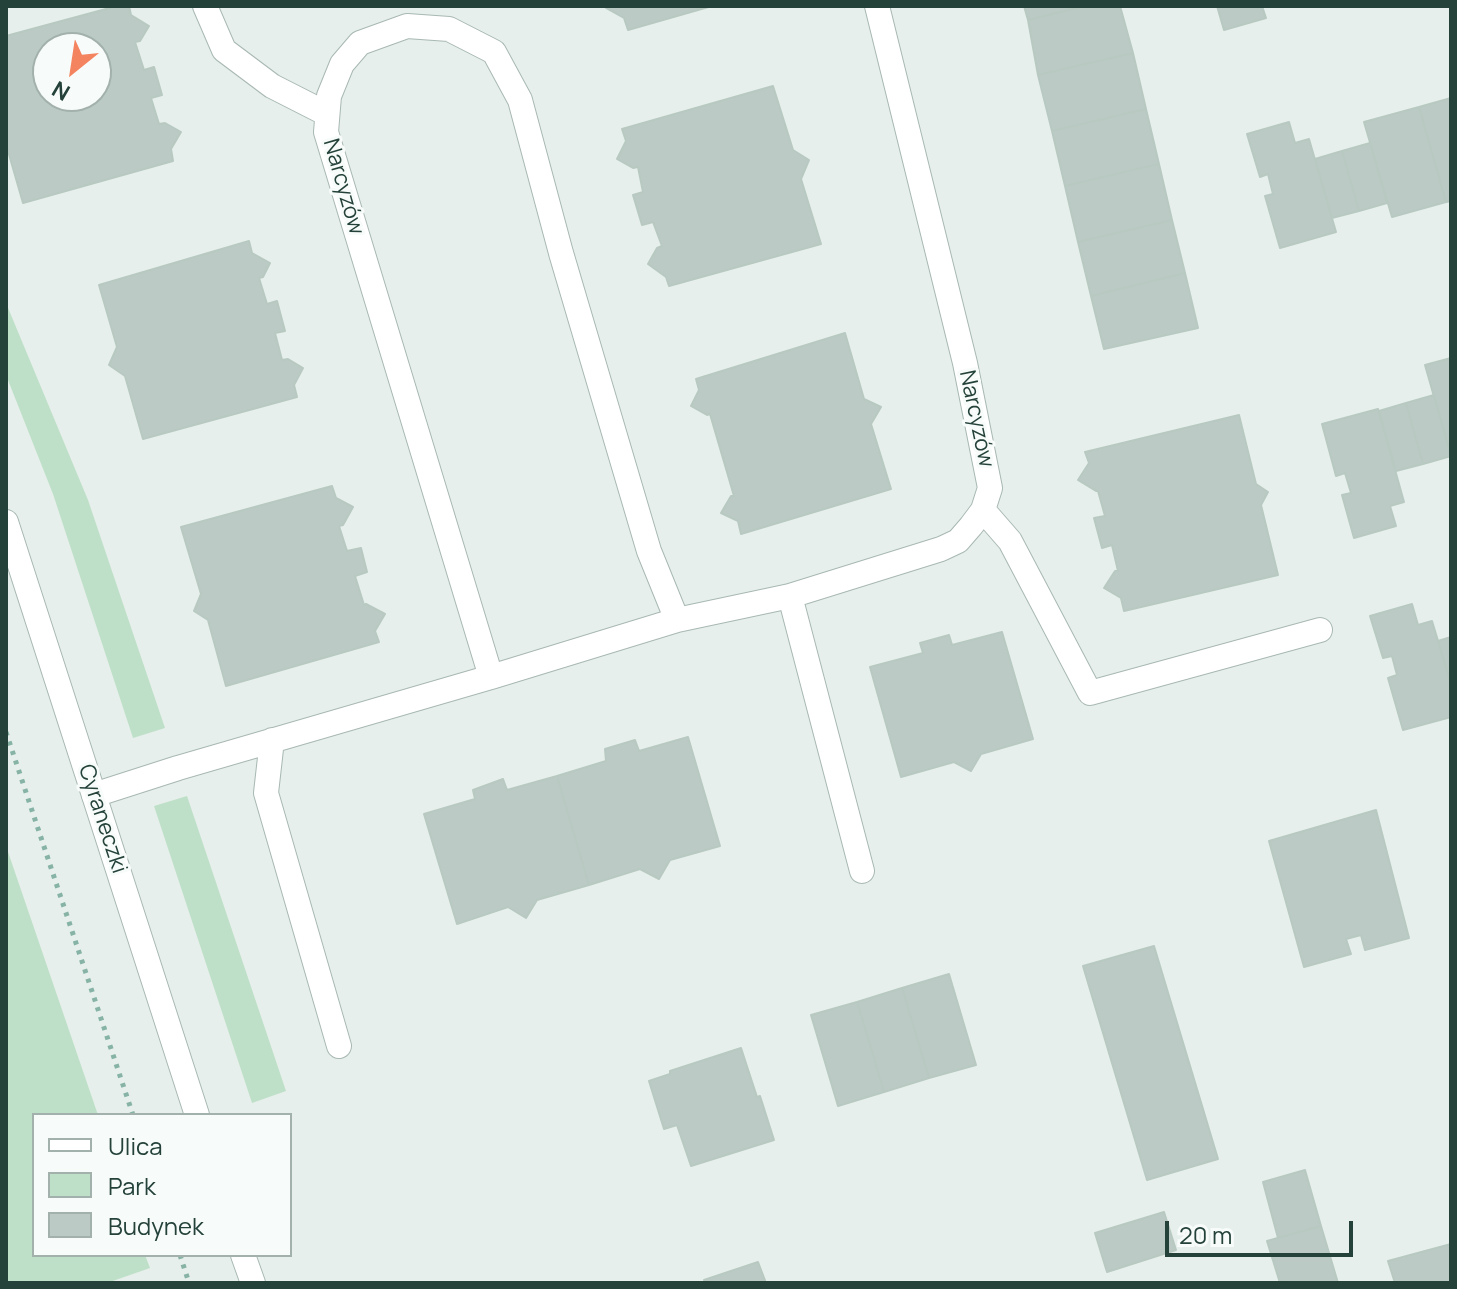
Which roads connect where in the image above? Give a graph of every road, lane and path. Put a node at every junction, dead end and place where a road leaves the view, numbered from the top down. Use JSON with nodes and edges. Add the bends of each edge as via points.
{"nodes":[{"id":1,"x":205,"y":6,"type":"edge"},
{"id":2,"x":877,"y":6,"type":"edge"},
{"id":3,"x":327,"y":114,"type":"junction"},
{"id":4,"x":983,"y":510,"type":"junction"},
{"id":5,"x":6,"y":522,"type":"edge"},
{"id":6,"x":790,"y":596,"type":"junction"},
{"id":7,"x":677,"y":620,"type":"junction"},
{"id":8,"x":1320,"y":630,"type":"dead end"},
{"id":9,"x":491,"y":677,"type":"junction"},
{"id":10,"x":6,"y":732,"type":"edge"},
{"id":11,"x":272,"y":740,"type":"junction"},
{"id":12,"x":94,"y":795,"type":"junction"},
{"id":13,"x":862,"y":871,"type":"dead end"},
{"id":14,"x":339,"y":1046,"type":"dead end"},
{"id":15,"x":132,"y":1113,"type":"edge"},
{"id":16,"x":196,"y":1113,"type":"edge"},
{"id":17,"x":181,"y":1257,"type":"edge"},
{"id":18,"x":244,"y":1257,"type":"edge"},
{"id":19,"x":189,"y":1283,"type":"edge"},
{"id":20,"x":253,"y":1283,"type":"edge"}],
"edges":[{"from":1,"to":3,"type":"street","via":[[224,50],[272,86]]},
{"from":2,"to":4,"type":"street","name":"Narcyzów","via":[[965,363],[990,488]]},
{"from":3,"to":7,"type":"street","name":"Narcyzów","via":[[342,64],[360,43],[407,26],[449,29],[494,52],[520,100],[649,551]]},
{"from":3,"to":9,"type":"street","name":"Narcyzów","via":[[326,132]]},
{"from":4,"to":6,"type":"street","via":[[958,541],[941,549]]},
{"from":4,"to":8,"type":"street","via":[[1010,541],[1090,693]]},
{"from":5,"to":12,"type":"street","name":"Cyraneczki"},
{"from":6,"to":7,"type":"street"},
{"from":6,"to":13,"type":"street"},
{"from":7,"to":9,"type":"street"},
{"from":9,"to":11,"type":"street"},
{"from":10,"to":15,"type":"path"},
{"from":11,"to":12,"type":"street"},
{"from":11,"to":14,"type":"street","via":[[266,793]]},
{"from":12,"to":16,"type":"street","name":"Cyraneczki"},
{"from":17,"to":19,"type":"path"},
{"from":18,"to":20,"type":"street"}]}
